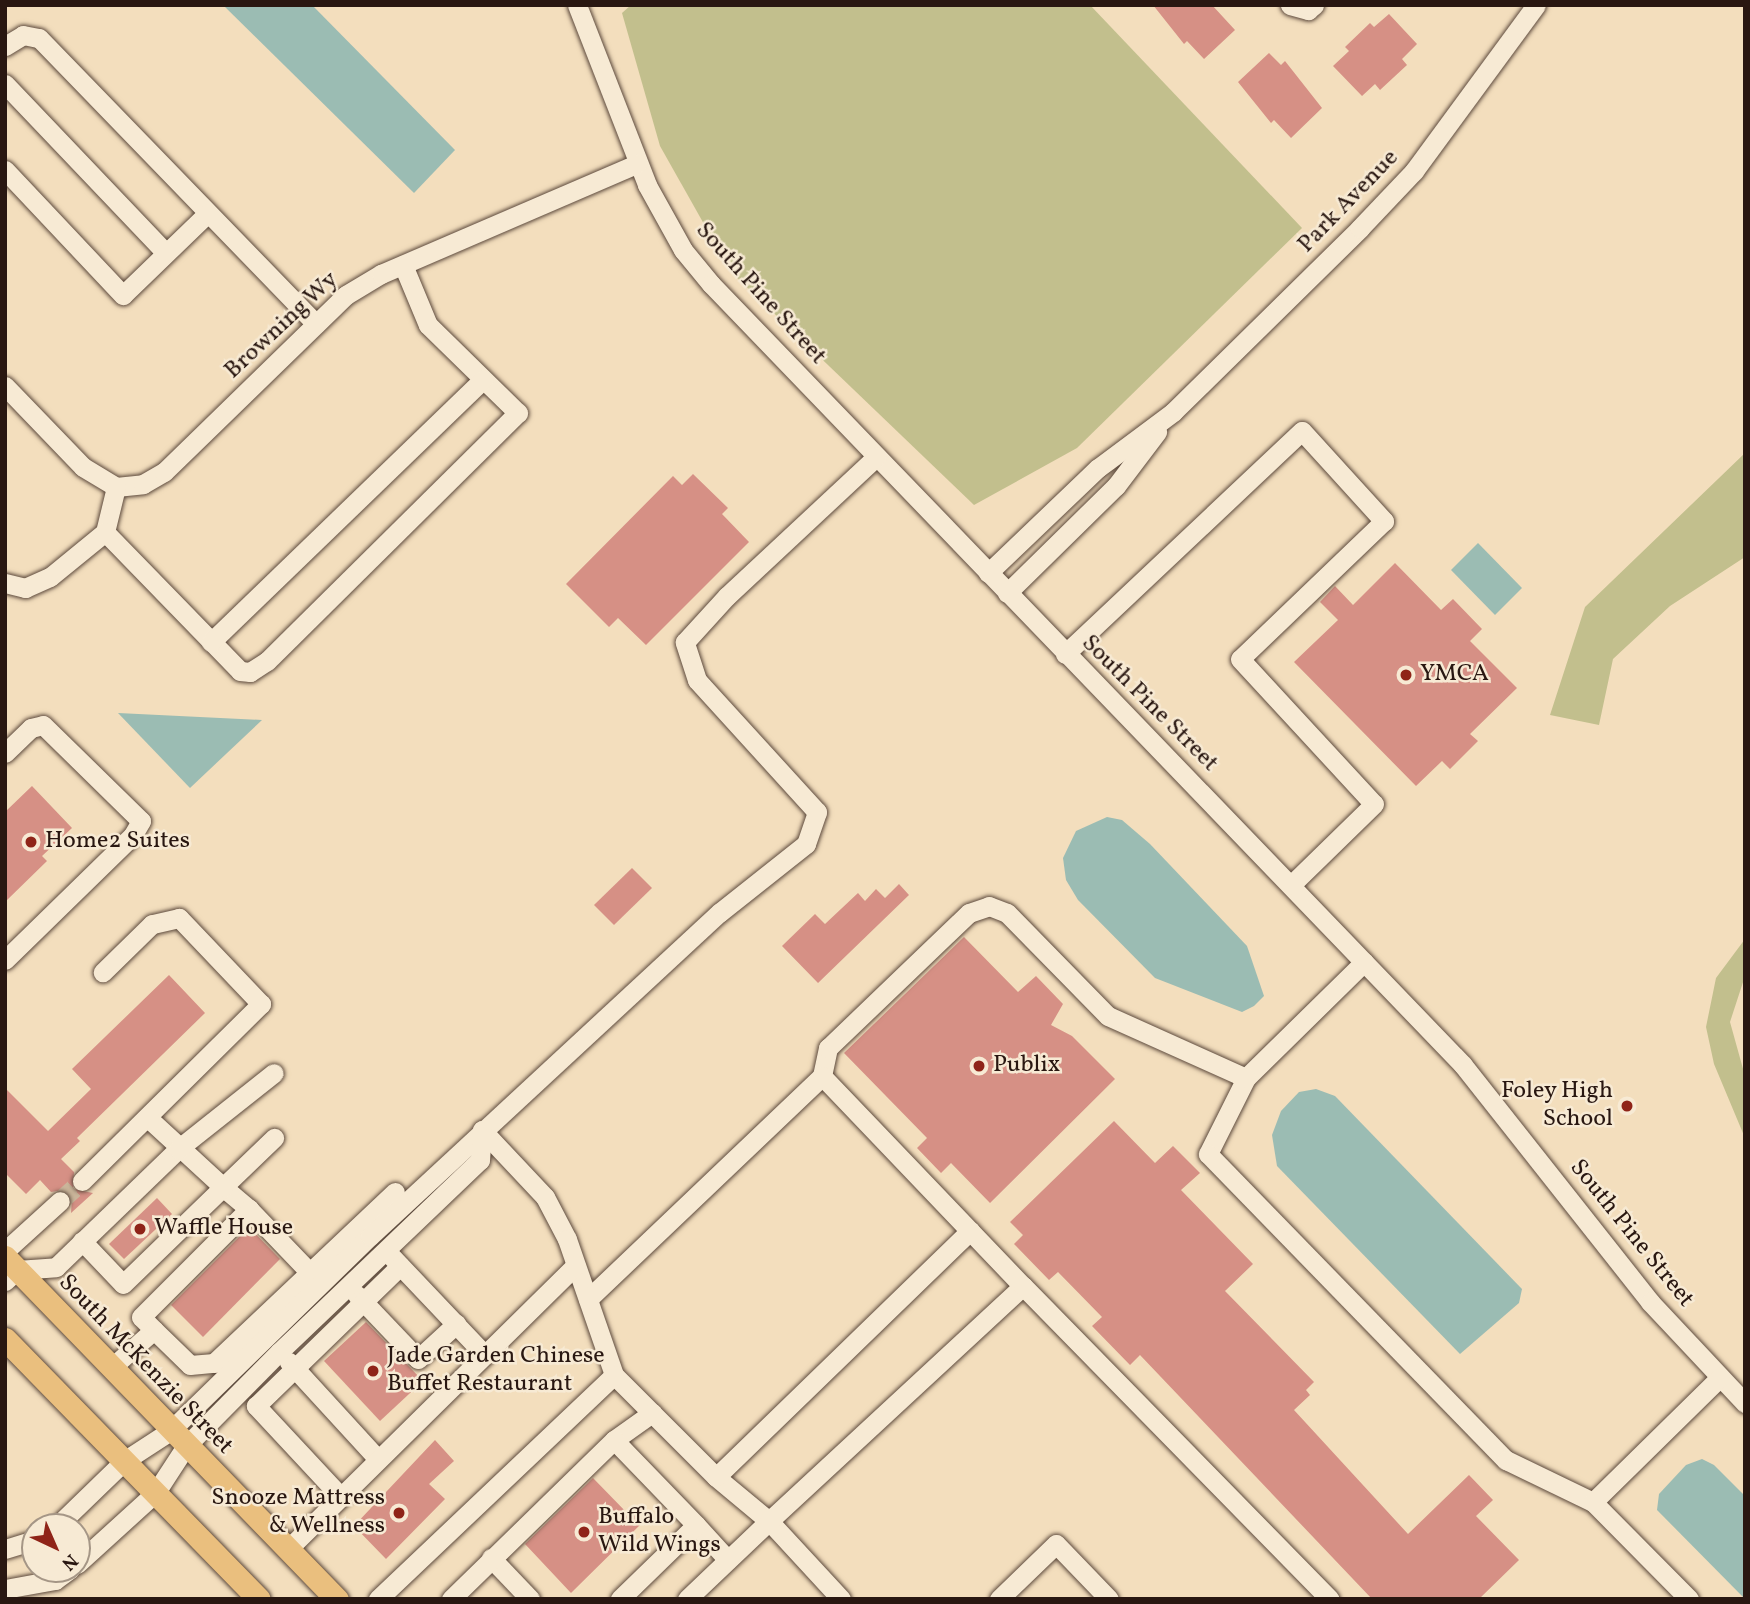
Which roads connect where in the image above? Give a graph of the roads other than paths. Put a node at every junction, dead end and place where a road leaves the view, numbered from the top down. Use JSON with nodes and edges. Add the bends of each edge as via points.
{"nodes":[{"id":1,"x":577,"y":5,"type":"edge"},
{"id":2,"x":1290,"y":5,"type":"edge"},
{"id":3,"x":1314,"y":5,"type":"edge"},
{"id":4,"x":1536,"y":5,"type":"edge"},
{"id":5,"x":5,"y":46,"type":"edge"},
{"id":6,"x":5,"y":84,"type":"edge"},
{"id":7,"x":638,"y":164,"type":"junction"},
{"id":8,"x":5,"y":170,"type":"edge"},
{"id":9,"x":208,"y":213,"type":"junction"},
{"id":10,"x":166,"y":253,"type":"junction"},
{"id":11,"x":403,"y":265,"type":"junction"},
{"id":12,"x":316,"y":324,"type":"junction"},
{"id":13,"x":483,"y":379,"type":"junction"},
{"id":14,"x":5,"y":386,"type":"edge"},
{"id":15,"x":1173,"y":412,"type":"junction"},
{"id":16,"x":876,"y":457,"type":"junction"},
{"id":17,"x":116,"y":488,"type":"junction"},
{"id":18,"x":105,"y":532,"type":"junction"},
{"id":19,"x":988,"y":573,"type":"junction"},
{"id":20,"x":5,"y":583,"type":"edge"},
{"id":21,"x":1007,"y":593,"type":"junction"},
{"id":22,"x":211,"y":642,"type":"junction"},
{"id":23,"x":1065,"y":654,"type":"junction"},
{"id":24,"x":5,"y":753,"type":"edge"},
{"id":25,"x":1291,"y":885,"type":"junction"},
{"id":26,"x":5,"y":960,"type":"edge"},
{"id":27,"x":1364,"y":962,"type":"junction"},
{"id":28,"x":103,"y":972,"type":"dead end"},
{"id":29,"x":274,"y":1073,"type":"dead end"},
{"id":30,"x":822,"y":1076,"type":"junction"},
{"id":31,"x":1245,"y":1078,"type":"junction"},
{"id":32,"x":147,"y":1117,"type":"junction"},
{"id":33,"x":482,"y":1130,"type":"junction"},
{"id":34,"x":274,"y":1138,"type":"dead end"},
{"id":35,"x":178,"y":1149,"type":"junction"},
{"id":36,"x":82,"y":1181,"type":"tunnel mouth"},
{"id":37,"x":223,"y":1187,"type":"junction"},
{"id":38,"x":395,"y":1192,"type":"dead end"},
{"id":39,"x":60,"y":1201,"type":"tunnel mouth"},
{"id":40,"x":249,"y":1209,"type":"junction"},
{"id":41,"x":970,"y":1231,"type":"junction"},
{"id":42,"x":82,"y":1241,"type":"junction"},
{"id":43,"x":377,"y":1243,"type":"junction"},
{"id":44,"x":8,"y":1265,"type":"edge"},
{"id":45,"x":576,"y":1265,"type":"junction"},
{"id":46,"x":400,"y":1266,"type":"junction"},
{"id":47,"x":321,"y":1276,"type":"junction"},
{"id":48,"x":123,"y":1283,"type":"junction"},
{"id":49,"x":348,"y":1286,"type":"junction"},
{"id":50,"x":1023,"y":1286,"type":"junction"},
{"id":51,"x":588,"y":1299,"type":"junction"},
{"id":52,"x":364,"y":1303,"type":"junction"},
{"id":53,"x":147,"y":1323,"type":"junction"},
{"id":54,"x":456,"y":1324,"type":"junction"},
{"id":55,"x":5,"y":1339,"type":"edge"},
{"id":56,"x":279,"y":1352,"type":"junction"},
{"id":57,"x":485,"y":1355,"type":"junction"},
{"id":58,"x":111,"y":1368,"type":"junction"},
{"id":59,"x":295,"y":1370,"type":"junction"},
{"id":60,"x":614,"y":1375,"type":"junction"},
{"id":61,"x":1720,"y":1377,"type":"junction"},
{"id":62,"x":1745,"y":1403,"type":"edge"},
{"id":63,"x":652,"y":1413,"type":"junction"},
{"id":64,"x":178,"y":1439,"type":"junction"},
{"id":65,"x":614,"y":1440,"type":"junction"},
{"id":66,"x":378,"y":1459,"type":"junction"},
{"id":67,"x":124,"y":1461,"type":"junction"},
{"id":68,"x":716,"y":1477,"type":"junction"},
{"id":69,"x":149,"y":1485,"type":"junction"},
{"id":70,"x":341,"y":1497,"type":"junction"},
{"id":71,"x":1593,"y":1502,"type":"junction"},
{"id":72,"x":70,"y":1513,"type":"edge"},
{"id":73,"x":769,"y":1521,"type":"junction"},
{"id":74,"x":696,"y":1525,"type":"junction"},
{"id":75,"x":91,"y":1549,"type":"edge"},
{"id":76,"x":288,"y":1549,"type":"junction"},
{"id":77,"x":491,"y":1558,"type":"junction"},
{"id":78,"x":728,"y":1560,"type":"junction"},
{"id":79,"x":38,"y":1583,"type":"edge"},
{"id":80,"x":5,"y":1589,"type":"edge"},
{"id":81,"x":260,"y":1599,"type":"edge"},
{"id":82,"x":337,"y":1599,"type":"edge"},
{"id":83,"x":377,"y":1599,"type":"edge"},
{"id":84,"x":451,"y":1599,"type":"edge"},
{"id":85,"x":530,"y":1599,"type":"edge"},
{"id":86,"x":620,"y":1599,"type":"edge"},
{"id":87,"x":687,"y":1599,"type":"edge"},
{"id":88,"x":841,"y":1599,"type":"edge"},
{"id":89,"x":999,"y":1599,"type":"edge"},
{"id":90,"x":1110,"y":1599,"type":"edge"},
{"id":91,"x":1329,"y":1599,"type":"edge"},
{"id":92,"x":1689,"y":1599,"type":"edge"}],
"edges":[{"from":1,"to":7,"type":"street","name":"South Pine Street"},
{"from":2,"to":3,"type":"street","via":[[1308,10]]},
{"from":4,"to":15,"type":"street","name":"Park Avenue","via":[[1414,172]]},
{"from":5,"to":9,"type":"street","via":[[23,35],[39,38]]},
{"from":6,"to":10,"type":"street"},
{"from":7,"to":11,"type":"street","name":"Browning Wy"},
{"from":7,"to":16,"type":"street","name":"South Pine Street","via":[[667,224],[711,284]]},
{"from":8,"to":10,"type":"street","via":[[123,295]]},
{"from":9,"to":10,"type":"street"},
{"from":9,"to":12,"type":"street"},
{"from":11,"to":12,"type":"street","name":"Browning Wy","via":[[346,295]]},
{"from":11,"to":13,"type":"street","via":[[428,325]]},
{"from":12,"to":17,"type":"street","name":"Browning Wy","via":[[164,472],[144,484]]},
{"from":13,"to":22,"type":"street"},
{"from":13,"to":22,"type":"street","via":[[518,413],[267,661],[250,672],[240,671]]},
{"from":14,"to":17,"type":"street","via":[[83,467]]},
{"from":15,"to":19,"type":"street","name":"Park Avenue","via":[[1098,468]]},
{"from":15,"to":21,"type":"street","name":"Park Avenue","via":[[1116,486]]},
{"from":16,"to":19,"type":"street","name":"South Pine Street"},
{"from":16,"to":33,"type":"street","via":[[727,596],[685,642],[697,680],[817,811],[806,844],[719,913]]},
{"from":17,"to":18,"type":"street"},
{"from":18,"to":20,"type":"street","via":[[51,577],[25,588]]},
{"from":18,"to":22,"type":"street"},
{"from":19,"to":21,"type":"street","name":"South Pine Street"},
{"from":21,"to":23,"type":"street","name":"South Pine Street"},
{"from":23,"to":25,"type":"street","name":"South Pine Street"},
{"from":23,"to":25,"type":"street","via":[[1302,431],[1384,521],[1240,659],[1374,804]]},
{"from":24,"to":26,"type":"street","via":[[31,728],[43,725],[141,821],[133,835]]},
{"from":25,"to":27,"type":"street","name":"South Pine Street"},
{"from":27,"to":31,"type":"street"},
{"from":27,"to":61,"type":"street","name":"South Pine Street","via":[[1463,1065],[1650,1302]]},
{"from":28,"to":32,"type":"street","via":[[152,924],[179,918],[261,1003]]},
{"from":29,"to":35,"type":"street"},
{"from":30,"to":31,"type":"street","via":[[828,1048],[969,913],[989,906],[1007,913],[1108,1017]]},
{"from":30,"to":41,"type":"street"},
{"from":30,"to":51,"type":"street"},
{"from":31,"to":71,"type":"street","via":[[1208,1154],[1506,1460]]},
{"from":32,"to":35,"type":"street"},
{"from":32,"to":36,"type":"street"},
{"from":33,"to":43,"type":"street"},
{"from":33,"to":45,"type":"street","via":[[545,1197]]},
{"from":34,"to":37,"type":"street"},
{"from":35,"to":37,"type":"street"},
{"from":35,"to":42,"type":"street"},
{"from":37,"to":40,"type":"street"},
{"from":37,"to":48,"type":"street"},
{"from":38,"to":47,"type":"street"},
{"from":39,"to":44,"type":"street"},
{"from":40,"to":47,"type":"street"},
{"from":40,"to":53,"type":"street"},
{"from":41,"to":50,"type":"street"},
{"from":41,"to":68,"type":"street"},
{"from":42,"to":44,"type":"street","via":[[56,1267]]},
{"from":42,"to":48,"type":"street"},
{"from":43,"to":46,"type":"street"},
{"from":43,"to":47,"type":"street"},
{"from":43,"to":49,"type":"street"},
{"from":44,"to":58,"type":"main road","name":"South McKenzie Street"},
{"from":45,"to":51,"type":"street"},
{"from":45,"to":57,"type":"street"},
{"from":46,"to":52,"type":"street"},
{"from":46,"to":54,"type":"street"},
{"from":47,"to":49,"type":"street"},
{"from":47,"to":53,"type":"street","via":[[207,1367],[183,1360]]},
{"from":47,"to":64,"type":"street"},
{"from":48,"to":53,"type":"street"},
{"from":49,"to":52,"type":"street"},
{"from":49,"to":56,"type":"street"},
{"from":50,"to":73,"type":"street"},
{"from":50,"to":91,"type":"street"},
{"from":51,"to":60,"type":"street"},
{"from":52,"to":54,"type":"street","via":[[418,1359]]},
{"from":52,"to":59,"type":"street"},
{"from":53,"to":58,"type":"street"},
{"from":54,"to":57,"type":"street"},
{"from":55,"to":67,"type":"main road"},
{"from":56,"to":59,"type":"street"},
{"from":56,"to":64,"type":"street"},
{"from":57,"to":66,"type":"street"},
{"from":58,"to":64,"type":"main road","name":"South McKenzie Street"},
{"from":59,"to":66,"type":"street"},
{"from":59,"to":70,"type":"street","via":[[256,1406]]},
{"from":60,"to":63,"type":"street"},
{"from":60,"to":83,"type":"street"},
{"from":61,"to":62,"type":"street","name":"South Pine Street"},
{"from":61,"to":71,"type":"street"},
{"from":63,"to":65,"type":"street"},
{"from":63,"to":68,"type":"street"},
{"from":64,"to":67,"type":"street"},
{"from":64,"to":69,"type":"street"},
{"from":64,"to":76,"type":"main road","name":"South McKenzie Street"},
{"from":65,"to":74,"type":"street"},
{"from":65,"to":77,"type":"street"},
{"from":66,"to":70,"type":"street"},
{"from":67,"to":69,"type":"main road"},
{"from":67,"to":72,"type":"street"},
{"from":68,"to":73,"type":"street"},
{"from":69,"to":75,"type":"street"},
{"from":69,"to":81,"type":"main road"},
{"from":70,"to":76,"type":"street"},
{"from":71,"to":92,"type":"street"},
{"from":73,"to":78,"type":"street"},
{"from":73,"to":88,"type":"street"},
{"from":74,"to":78,"type":"street"},
{"from":74,"to":86,"type":"street"},
{"from":76,"to":82,"type":"main road","name":"South McKenzie Street"},
{"from":77,"to":84,"type":"street"},
{"from":77,"to":85,"type":"street"},
{"from":78,"to":87,"type":"street"},
{"from":79,"to":80,"type":"street"},
{"from":89,"to":90,"type":"street","via":[[1056,1544]]}]}
